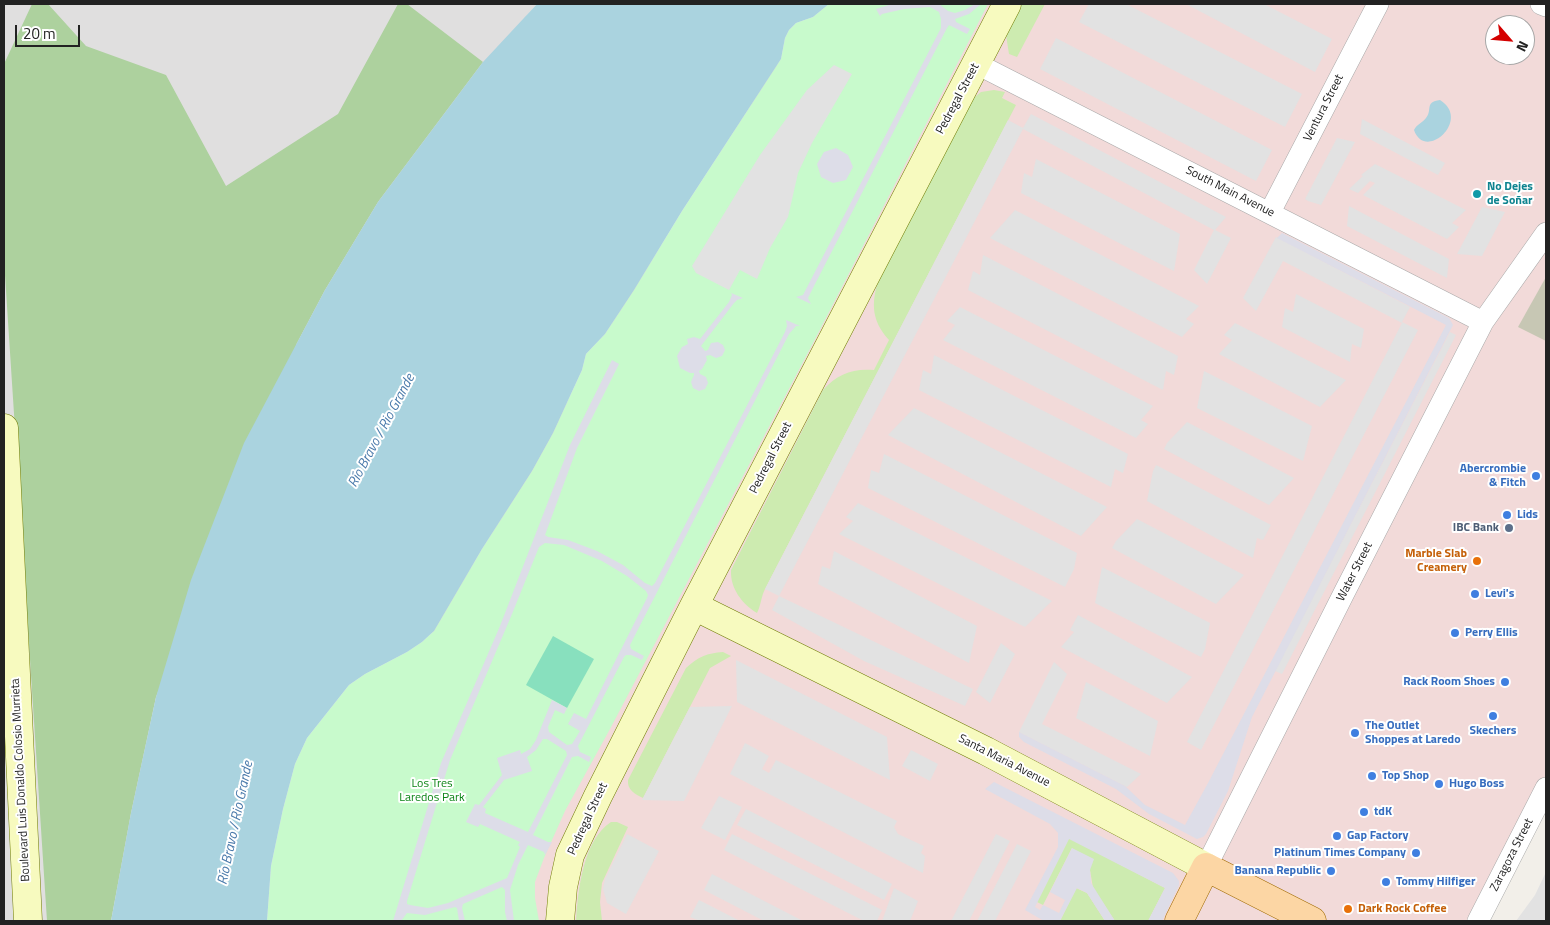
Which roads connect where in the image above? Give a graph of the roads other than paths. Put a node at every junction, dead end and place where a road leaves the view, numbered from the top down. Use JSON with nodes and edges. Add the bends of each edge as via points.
{"nodes":[{"id":1,"x":1007,"y":4,"type":"edge"},
{"id":2,"x":1378,"y":4,"type":"edge"},
{"id":3,"x":1541,"y":4,"type":"edge"},
{"id":4,"x":1546,"y":6,"type":"edge"},
{"id":5,"x":977,"y":64,"type":"junction"},
{"id":6,"x":1270,"y":212,"type":"junction"},
{"id":7,"x":1546,"y":233,"type":"edge"},
{"id":8,"x":1483,"y":322,"type":"junction"},
{"id":9,"x":4,"y":428,"type":"edge"},
{"id":10,"x":694,"y":606,"type":"junction"},
{"id":11,"x":1546,"y":788,"type":"edge"},
{"id":12,"x":1206,"y":867,"type":"junction"},
{"id":13,"x":28,"y":921,"type":"edge"},
{"id":14,"x":560,"y":921,"type":"edge"},
{"id":15,"x":1179,"y":921,"type":"edge"},
{"id":16,"x":1312,"y":921,"type":"edge"},
{"id":17,"x":1478,"y":921,"type":"edge"}],
"edges":[{"from":1,"to":5,"type":"main road","name":"Pedregal Street"},
{"from":2,"to":6,"type":"street","name":"Ventura Street"},
{"from":3,"to":4,"type":"street"},
{"from":5,"to":6,"type":"street","name":"South Main Avenue"},
{"from":5,"to":10,"type":"main road","name":"Pedregal Street"},
{"from":6,"to":8,"type":"street","name":"South Main Avenue"},
{"from":7,"to":8,"type":"street","name":"Water Street"},
{"from":8,"to":12,"type":"street","name":"Water Street"},
{"from":9,"to":13,"type":"main road","name":"Boulevard Luis Donaldo Colosio Murrieta"},
{"from":10,"to":12,"type":"main road","name":"Santa Maria Avenue","via":[[986,751]]},
{"from":10,"to":14,"type":"main road","name":"Pedregal Street","via":[[570,855]]},
{"from":11,"to":17,"type":"street","name":"Zaragoza Street"},
{"from":12,"to":15,"type":"main road","name":"Water Street"},
{"from":12,"to":16,"type":"main road","name":"Santa Maria Avenue"}]}
